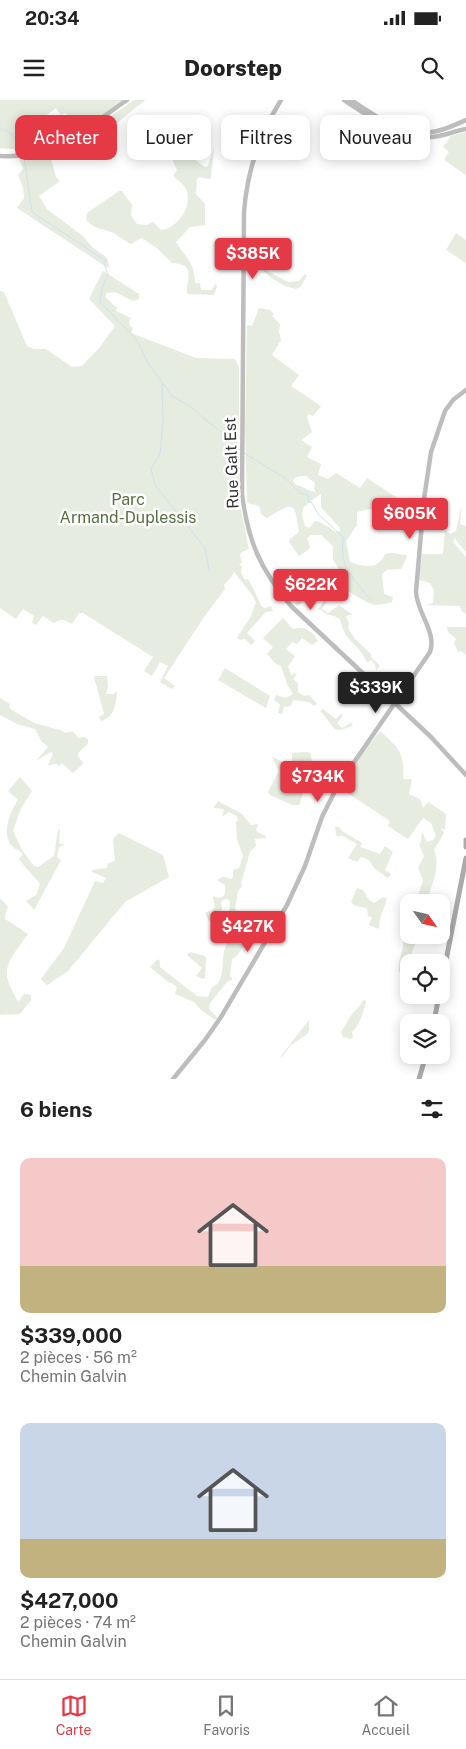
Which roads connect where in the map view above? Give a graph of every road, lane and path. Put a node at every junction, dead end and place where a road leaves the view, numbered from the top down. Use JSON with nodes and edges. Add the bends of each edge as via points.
{"nodes":[{"id":1,"x":127,"y":100,"type":"edge"},
{"id":2,"x":281,"y":100,"type":"edge"},
{"id":3,"x":344,"y":100,"type":"edge"},
{"id":4,"x":351,"y":100,"type":"edge"},
{"id":5,"x":466,"y":120,"type":"edge"},
{"id":6,"x":466,"y":129,"type":"edge"},
{"id":7,"x":0,"y":156,"type":"edge"},
{"id":8,"x":466,"y":390,"type":"edge"},
{"id":9,"x":395,"y":704,"type":"junction"},
{"id":10,"x":466,"y":775,"type":"edge"},
{"id":11,"x":466,"y":840,"type":"edge"},
{"id":12,"x":466,"y":847,"type":"edge"},
{"id":13,"x":466,"y":858,"type":"edge"},
{"id":14,"x":447,"y":954,"type":"edge"},
{"id":15,"x":423,"y":1064,"type":"edge"},
{"id":16,"x":173,"y":1079,"type":"edge"},
{"id":17,"x":419,"y":1079,"type":"edge"}],
"edges":[{"from":1,"to":7,"type":"street","via":[[54,148],[30,155]]},
{"from":2,"to":9,"type":"street","name":"Rue Galt Est","via":[[265,127],[256,152],[244,207],[242,485],[246,524],[260,562],[284,597]]},
{"from":3,"to":6,"type":"street","via":[[384,126],[414,136],[433,137]]},
{"from":4,"to":5,"type":"street","via":[[393,126],[416,132],[436,132]]},
{"from":8,"to":9,"type":"street","via":[[453,400],[442,416],[428,466],[416,592],[432,647]]},
{"from":9,"to":10,"type":"street","name":"Rue Galt Est","via":[[432,737]]},
{"from":9,"to":16,"type":"street","via":[[336,789],[293,893],[237,990],[210,1033]]},
{"from":11,"to":12,"type":"main road"},
{"from":13,"to":14,"type":"main road"},
{"from":15,"to":17,"type":"main road"}]}
